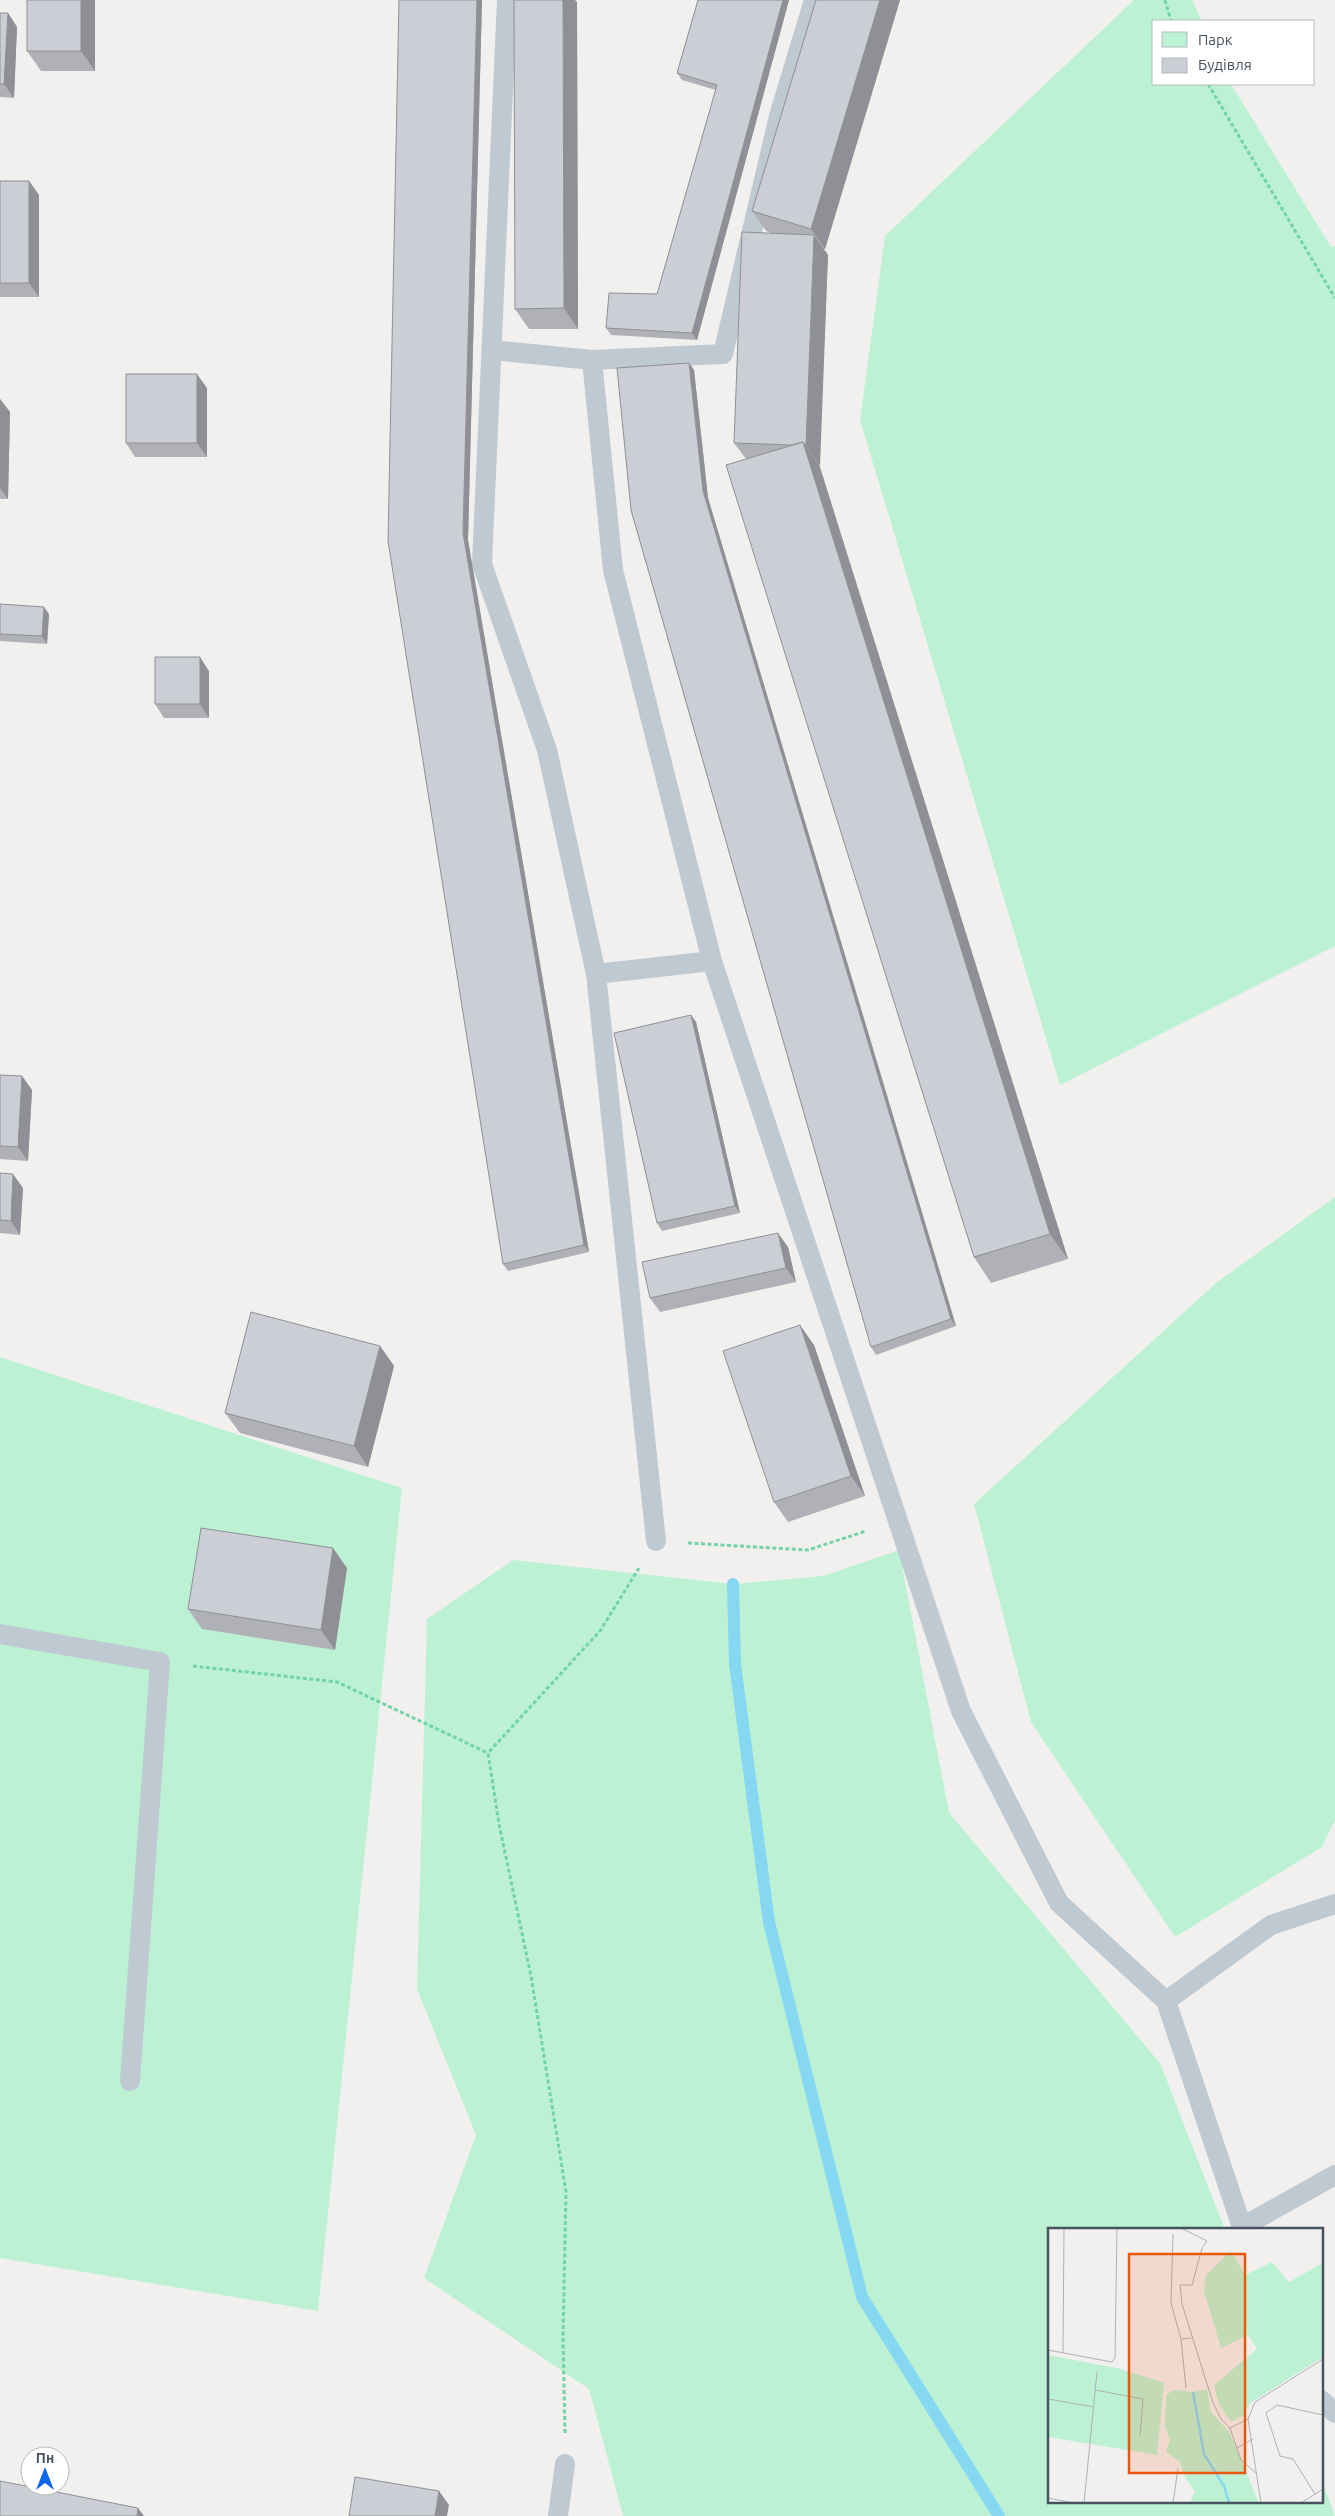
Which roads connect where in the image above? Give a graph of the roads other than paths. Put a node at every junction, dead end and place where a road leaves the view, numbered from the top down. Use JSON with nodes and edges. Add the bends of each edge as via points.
{"nodes":[{"id":1,"x":507,"y":0,"type":"edge"},
{"id":2,"x":814,"y":0,"type":"edge"},
{"id":3,"x":492,"y":350,"type":"junction"},
{"id":4,"x":592,"y":360,"type":"junction"},
{"id":5,"x":712,"y":961,"type":"junction"},
{"id":6,"x":596,"y":974,"type":"junction"},
{"id":7,"x":656,"y":1541,"type":"road end"},
{"id":8,"x":0,"y":1634,"type":"edge"},
{"id":9,"x":1335,"y":1904,"type":"edge"},
{"id":10,"x":1166,"y":2001,"type":"junction"},
{"id":11,"x":130,"y":2081,"type":"dead end"},
{"id":12,"x":1335,"y":2176,"type":"edge"},
{"id":13,"x":1243,"y":2228,"type":"edge"},
{"id":14,"x":1322,"y":2401,"type":"edge"},
{"id":15,"x":1335,"y":2413,"type":"edge"},
{"id":16,"x":565,"y":2464,"type":"road end"},
{"id":17,"x":558,"y":2516,"type":"edge"}],
"edges":[{"from":1,"to":3,"type":"lane"},
{"from":2,"to":4,"type":"lane","via":[[779,116],[723,354]]},
{"from":3,"to":4,"type":"lane"},
{"from":3,"to":6,"type":"lane","via":[[482,564],[547,750]]},
{"from":4,"to":5,"type":"lane","via":[[613,570]]},
{"from":5,"to":6,"type":"lane"},
{"from":5,"to":10,"type":"lane","via":[[961,1711],[1059,1903]]},
{"from":6,"to":7,"type":"lane"},
{"from":8,"to":11,"type":"lane","via":[[160,1662]]},
{"from":9,"to":10,"type":"lane","via":[[1271,1925]]},
{"from":10,"to":13,"type":"lane"},
{"from":12,"to":13,"type":"lane"},
{"from":14,"to":15,"type":"lane"},
{"from":16,"to":17,"type":"lane"}]}
